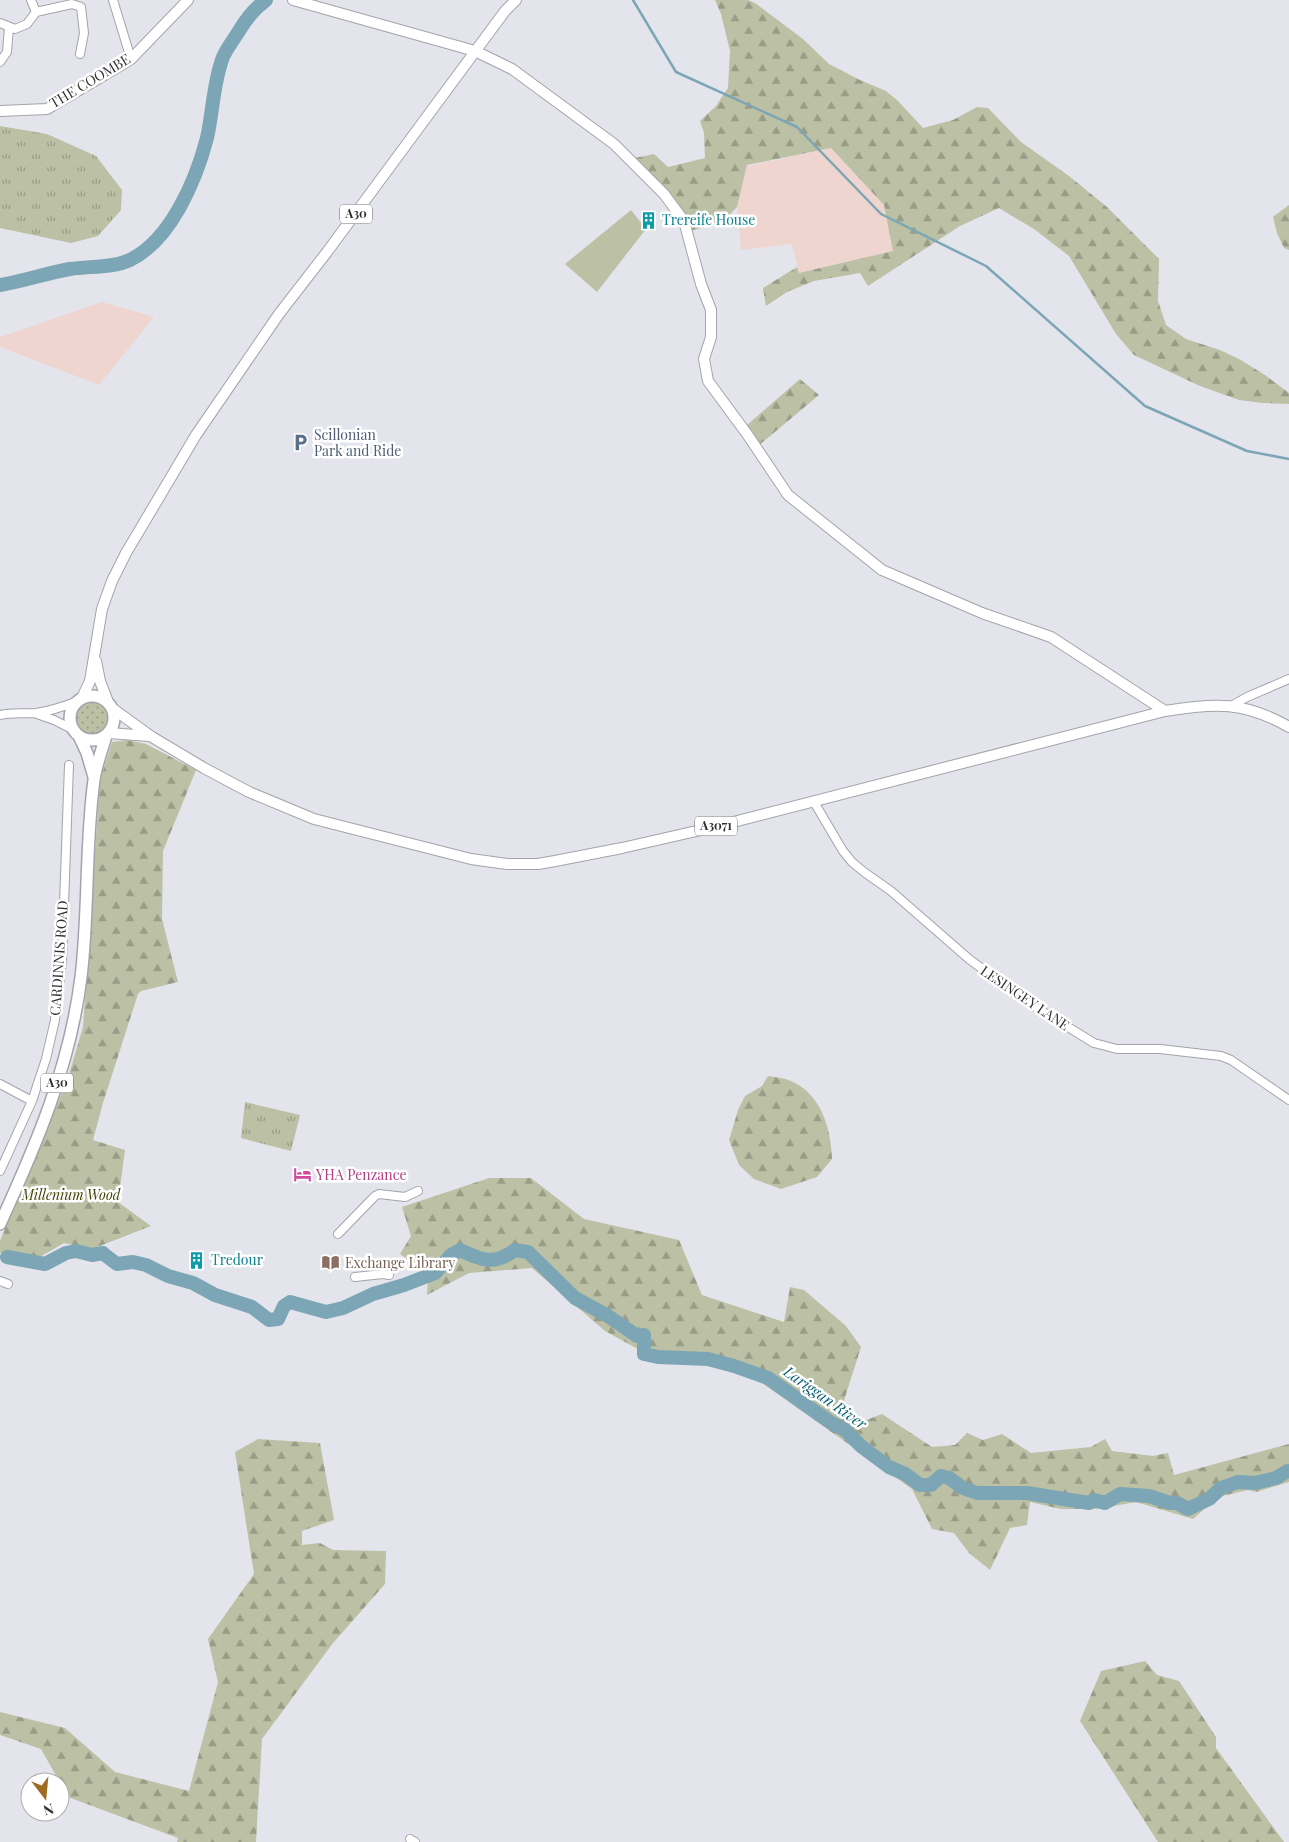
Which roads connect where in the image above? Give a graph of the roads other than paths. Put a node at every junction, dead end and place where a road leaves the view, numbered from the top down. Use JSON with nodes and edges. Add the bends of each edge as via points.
{"nodes":[{"id":1,"x":31,"y":0,"type":"edge"},
{"id":2,"x":113,"y":0,"type":"edge"},
{"id":3,"x":188,"y":0,"type":"edge"},
{"id":4,"x":293,"y":0,"type":"edge"},
{"id":5,"x":516,"y":0,"type":"edge"},
{"id":6,"x":36,"y":12,"type":"junction"},
{"id":7,"x":0,"y":23,"type":"edge"},
{"id":8,"x":9,"y":27,"type":"junction"},
{"id":9,"x":475,"y":51,"type":"junction"},
{"id":10,"x":80,"y":54,"type":"dead end"},
{"id":11,"x":131,"y":59,"type":"junction"},
{"id":12,"x":0,"y":62,"type":"edge"},
{"id":13,"x":0,"y":111,"type":"edge"},
{"id":14,"x":95,"y":658,"type":"junction"},
{"id":15,"x":1289,"y":679,"type":"edge"},
{"id":16,"x":80,"y":700,"type":"junction"},
{"id":17,"x":110,"y":705,"type":"junction"},
{"id":18,"x":1233,"y":705,"type":"junction"},
{"id":19,"x":1165,"y":711,"type":"junction"},
{"id":20,"x":35,"y":713,"type":"junction"},
{"id":21,"x":0,"y":715,"type":"edge"},
{"id":22,"x":1289,"y":727,"type":"edge"},
{"id":23,"x":76,"y":733,"type":"junction"},
{"id":24,"x":107,"y":734,"type":"junction"},
{"id":25,"x":152,"y":737,"type":"junction"},
{"id":26,"x":69,"y":765,"type":"dead end"},
{"id":27,"x":94,"y":779,"type":"junction"},
{"id":28,"x":814,"y":802,"type":"junction"},
{"id":29,"x":0,"y":1084,"type":"edge"},
{"id":30,"x":1289,"y":1100,"type":"edge"},
{"id":31,"x":32,"y":1101,"type":"junction"},
{"id":32,"x":0,"y":1171,"type":"edge"},
{"id":33,"x":418,"y":1191,"type":"dead end"},
{"id":34,"x":0,"y":1224,"type":"edge"},
{"id":35,"x":338,"y":1234,"type":"dead end"},
{"id":36,"x":389,"y":1275,"type":"dead end"},
{"id":37,"x":355,"y":1277,"type":"dead end"}],
"edges":[{"from":1,"to":6,"type":"street"},
{"from":2,"to":11,"type":"street"},
{"from":3,"to":11,"type":"main road","name":"THE COOMBE"},
{"from":4,"to":9,"type":"main road"},
{"from":5,"to":9,"type":"main road","number":"A30"},
{"from":6,"to":8,"type":"street","via":[[26,24],[15,29]]},
{"from":6,"to":10,"type":"street","via":[[72,4],[81,7],[84,33]]},
{"from":7,"to":8,"type":"street"},
{"from":8,"to":12,"type":"street","via":[[7,52]]},
{"from":9,"to":14,"type":"main road","number":"A30","via":[[279,314],[196,435],[112,581],[102,608]]},
{"from":9,"to":19,"type":"main road","via":[[512,69],[614,144],[664,194],[684,221],[711,310],[711,337],[704,359],[708,381],[788,495],[882,570],[1051,637]]},
{"from":11,"to":13,"type":"main road","name":"THE COOMBE","via":[[46,108]]},
{"from":14,"to":16,"type":"main road","number":"A30","via":[[90,681]]},
{"from":14,"to":17,"type":"main road","number":"A30","via":[[100,682]]},
{"from":15,"to":18,"type":"street"},
{"from":16,"to":17,"type":"highway","via":[[96,696]]},
{"from":16,"to":20,"type":"street","via":[[62,708]]},
{"from":16,"to":23,"type":"highway","via":[[70,716]]},
{"from":17,"to":24,"type":"highway","via":[[114,721]]},
{"from":17,"to":25,"type":"main road","number":"A3071"},
{"from":18,"to":19,"type":"main road","number":"A3071"},
{"from":18,"to":22,"type":"main road","number":"A3071","via":[[1271,717]]},
{"from":19,"to":28,"type":"main road","number":"A3071"},
{"from":20,"to":21,"type":"street"},
{"from":20,"to":23,"type":"street"},
{"from":23,"to":24,"type":"highway","via":[[87,740]]},
{"from":23,"to":27,"type":"highway","number":"A30","via":[[91,764]]},
{"from":24,"to":25,"type":"main road","number":"A3071"},
{"from":24,"to":27,"type":"highway","number":"A30"},
{"from":25,"to":28,"type":"main road","number":"A3071","via":[[249,792],[314,819],[470,859],[507,864],[538,864],[622,848]]},
{"from":26,"to":31,"type":"street","name":"CARDINNIS ROAD","via":[[62,960],[55,1020]]},
{"from":27,"to":34,"type":"highway","number":"A30","via":[[81,975],[75,1018],[50,1107]]},
{"from":28,"to":30,"type":"street","name":"LESINGEY LANE","via":[[852,862],[969,958],[1046,1013],[1094,1043],[1117,1049],[1160,1049],[1221,1056]]},
{"from":29,"to":31,"type":"street"},
{"from":31,"to":32,"type":"street","name":"CARDINNIS ROAD"},
{"from":33,"to":35,"type":"street","via":[[405,1197],[375,1196]]},
{"from":36,"to":37,"type":"street"}]}
